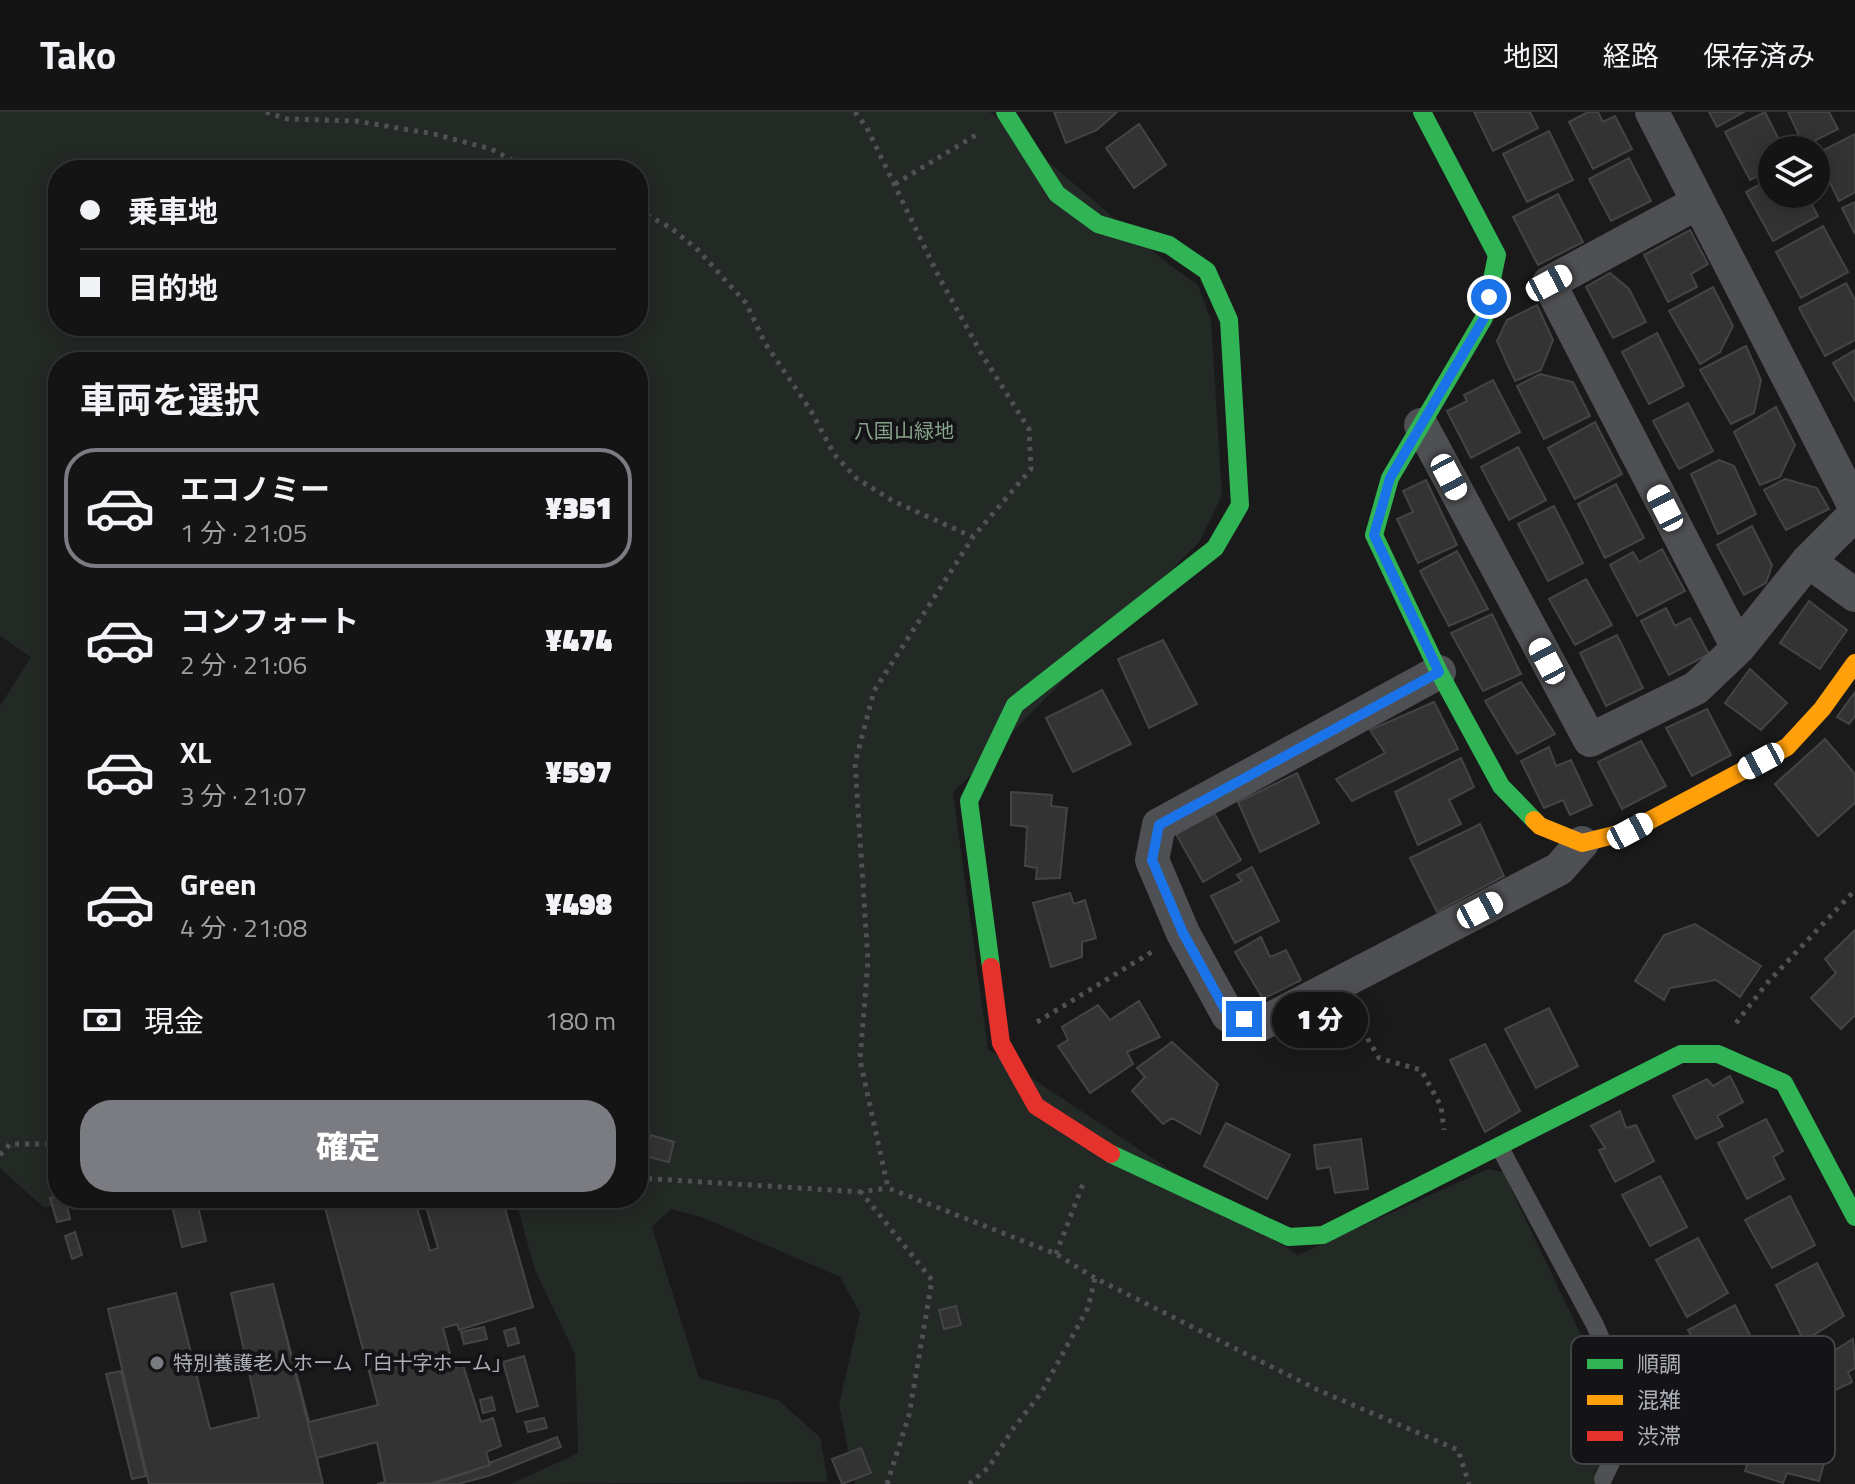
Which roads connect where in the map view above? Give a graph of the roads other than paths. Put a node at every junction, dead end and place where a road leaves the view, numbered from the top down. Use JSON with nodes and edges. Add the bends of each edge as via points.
{"nodes":[{"id":1,"x":1422,"y":112,"type":"edge"},
{"id":2,"x":1652,"y":112,"type":"edge"},
{"id":3,"x":1006,"y":114,"type":"edge"},
{"id":4,"x":1697,"y":203,"type":"junction"},
{"id":5,"x":1421,"y":425,"type":"junction"},
{"id":6,"x":1855,"y":507,"type":"edge"},
{"id":7,"x":1855,"y":514,"type":"edge"},
{"id":8,"x":1808,"y":561,"type":"junction"},
{"id":9,"x":1855,"y":595,"type":"edge"},
{"id":10,"x":1738,"y":648,"type":"junction"},
{"id":11,"x":1855,"y":663,"type":"edge"},
{"id":12,"x":1439,"y":672,"type":"junction"},
{"id":13,"x":1582,"y":843,"type":"junction"},
{"id":14,"x":1499,"y":1146,"type":"junction"},
{"id":15,"x":1855,"y":1217,"type":"edge"},
{"id":16,"x":1600,"y":1336,"type":"edge"},
{"id":17,"x":1610,"y":1464,"type":"edge"},
{"id":18,"x":1603,"y":1479,"type":"dead end"}],
"edges":[{"from":1,"to":5,"type":"street","via":[[1497,255],[1484,318]]},
{"from":2,"to":4,"type":"street"},
{"from":3,"to":14,"type":"street","via":[[1057,194],[1098,224],[1169,245],[1207,271],[1229,320],[1240,505],[1215,548],[1015,705],[969,801],[1001,1043],[1036,1106],[1098,1148],[1289,1237],[1323,1235]]},
{"from":4,"to":6,"type":"street"},
{"from":4,"to":10,"type":"street","via":[[1549,283]]},
{"from":5,"to":10,"type":"street","via":[[1590,740],[1696,688]]},
{"from":5,"to":12,"type":"street","via":[[1390,478],[1374,535]]},
{"from":7,"to":8,"type":"street"},
{"from":8,"to":9,"type":"street"},
{"from":8,"to":10,"type":"street"},
{"from":11,"to":13,"type":"street","via":[[1787,747],[1630,831]]},
{"from":12,"to":13,"type":"street","via":[[1501,786],[1540,826]]},
{"from":12,"to":13,"type":"street","via":[[1159,825],[1152,860],[1183,933],[1228,1015],[1261,1024],[1559,869]]},
{"from":14,"to":15,"type":"street","via":[[1681,1054],[1718,1054],[1784,1083]]},
{"from":14,"to":16,"type":"lane"},
{"from":17,"to":18,"type":"lane"}]}
